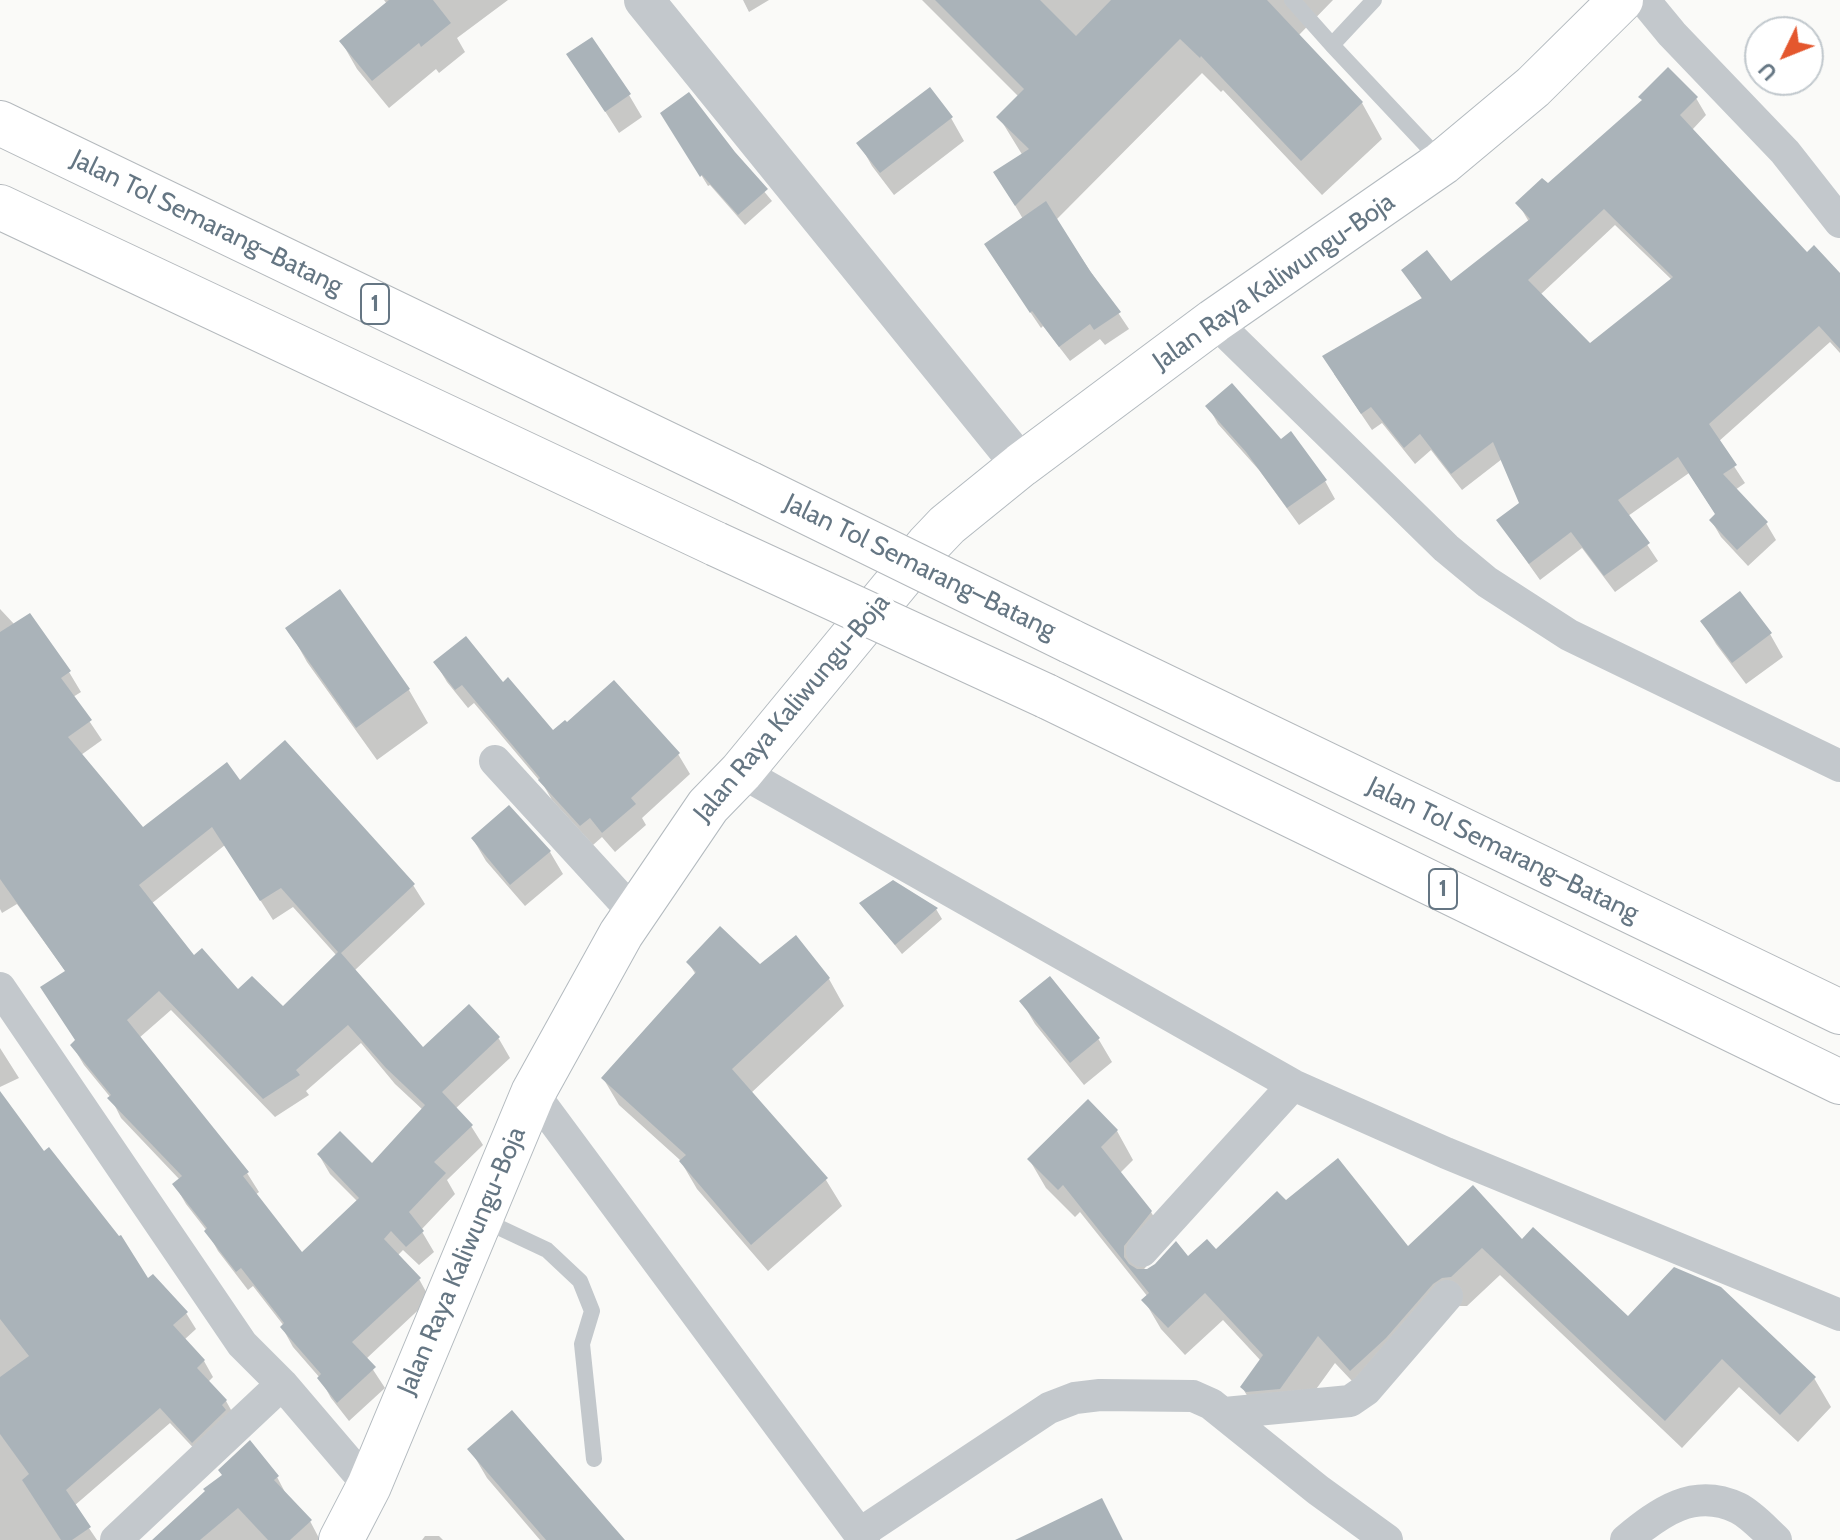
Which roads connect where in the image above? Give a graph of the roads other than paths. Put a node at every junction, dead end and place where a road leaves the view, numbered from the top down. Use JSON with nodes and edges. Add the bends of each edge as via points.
{"nodes":[{"id":1,"x":644,"y":0,"type":"edge"},
{"id":2,"x":1292,"y":0,"type":"edge"},
{"id":3,"x":1374,"y":0,"type":"edge"},
{"id":4,"x":1621,"y":0,"type":"edge"},
{"id":5,"x":1644,"y":0,"type":"edge"},
{"id":6,"x":1332,"y":45,"type":"junction"},
{"id":7,"x":0,"y":123,"type":"edge"},
{"id":8,"x":1442,"y":163,"type":"junction"},
{"id":9,"x":0,"y":207,"type":"edge"},
{"id":10,"x":1840,"y":222,"type":"edge"},
{"id":11,"x":1840,"y":231,"type":"edge"},
{"id":12,"x":1840,"y":246,"type":"edge"},
{"id":13,"x":1214,"y":321,"type":"junction"},
{"id":14,"x":1021,"y":465,"type":"junction"},
{"id":15,"x":495,"y":761,"type":"dead end"},
{"id":16,"x":1840,"y":766,"type":"edge"},
{"id":17,"x":741,"y":772,"type":"junction"},
{"id":18,"x":635,"y":914,"type":"junction"},
{"id":19,"x":0,"y":988,"type":"edge"},
{"id":20,"x":1840,"y":1012,"type":"edge"},
{"id":21,"x":1840,"y":1082,"type":"edge"},
{"id":22,"x":1293,"y":1085,"type":"junction"},
{"id":23,"x":533,"y":1093,"type":"junction"},
{"id":24,"x":479,"y":1219,"type":"junction"},
{"id":25,"x":1142,"y":1251,"type":"dead end"},
{"id":26,"x":1447,"y":1296,"type":"dead end"},
{"id":27,"x":1840,"y":1315,"type":"edge"},
{"id":28,"x":282,"y":1384,"type":"junction"},
{"id":29,"x":1225,"y":1413,"type":"junction"},
{"id":30,"x":594,"y":1459,"type":"dead end"},
{"id":31,"x":369,"y":1486,"type":"junction"},
{"id":32,"x":862,"y":1537,"type":"edge"},
{"id":33,"x":116,"y":1540,"type":"edge"},
{"id":34,"x":341,"y":1540,"type":"edge"},
{"id":35,"x":1387,"y":1540,"type":"edge"},
{"id":36,"x":1626,"y":1540,"type":"edge"},
{"id":37,"x":1776,"y":1540,"type":"edge"}],
"edges":[{"from":1,"to":14,"type":"street"},
{"from":2,"to":6,"type":"lane"},
{"from":3,"to":6,"type":"lane"},
{"from":4,"to":8,"type":"main road","name":"Jalan Raya Kaliwungu-Boja","via":[[1533,87]]},
{"from":5,"to":10,"type":"street","via":[[1785,152]]},
{"from":6,"to":8,"type":"lane"},
{"from":7,"to":20,"type":"main road","name":"Jalan Tol Semarang–Batang","number":"1","bridge":true},
{"from":8,"to":13,"type":"main road","name":"Jalan Raya Kaliwungu-Boja"},
{"from":9,"to":21,"type":"main road","number":"1","bridge":true,"via":[[1046,696]]},
{"from":11,"to":12,"type":"street"},
{"from":13,"to":14,"type":"main road","name":"Jalan Raya Kaliwungu-Boja"},
{"from":13,"to":16,"type":"street","via":[[1487,582],[1569,635]]},
{"from":14,"to":17,"type":"main road","name":"Jalan Raya Kaliwungu-Boja","via":[[928,545]]},
{"from":15,"to":18,"type":"street"},
{"from":17,"to":18,"type":"main road","name":"Jalan Raya Kaliwungu-Boja","via":[[708,806]]},
{"from":17,"to":22,"type":"street"},
{"from":18,"to":23,"type":"main road","name":"Jalan Raya Kaliwungu-Boja"},
{"from":19,"to":28,"type":"street","via":[[242,1344]]},
{"from":22,"to":25,"type":"street"},
{"from":22,"to":27,"type":"street"},
{"from":23,"to":24,"type":"main road","name":"Jalan Raya Kaliwungu-Boja"},
{"from":23,"to":32,"type":"street"},
{"from":24,"to":30,"type":"lane","via":[[547,1250],[580,1281],[592,1311],[582,1344]]},
{"from":24,"to":31,"type":"main road","name":"Jalan Raya Kaliwungu-Boja"},
{"from":26,"to":29,"type":"street","via":[[1366,1390],[1350,1401]]},
{"from":28,"to":31,"type":"street"},
{"from":28,"to":33,"type":"street"},
{"from":29,"to":32,"type":"street","via":[[1193,1396],[1075,1398],[1049,1408]]},
{"from":29,"to":35,"type":"street"},
{"from":31,"to":34,"type":"main road","name":"Jalan Raya Kaliwungu-Boja"},
{"from":36,"to":37,"type":"street","via":[[1658,1514],[1705,1497],[1739,1509]]}]}
